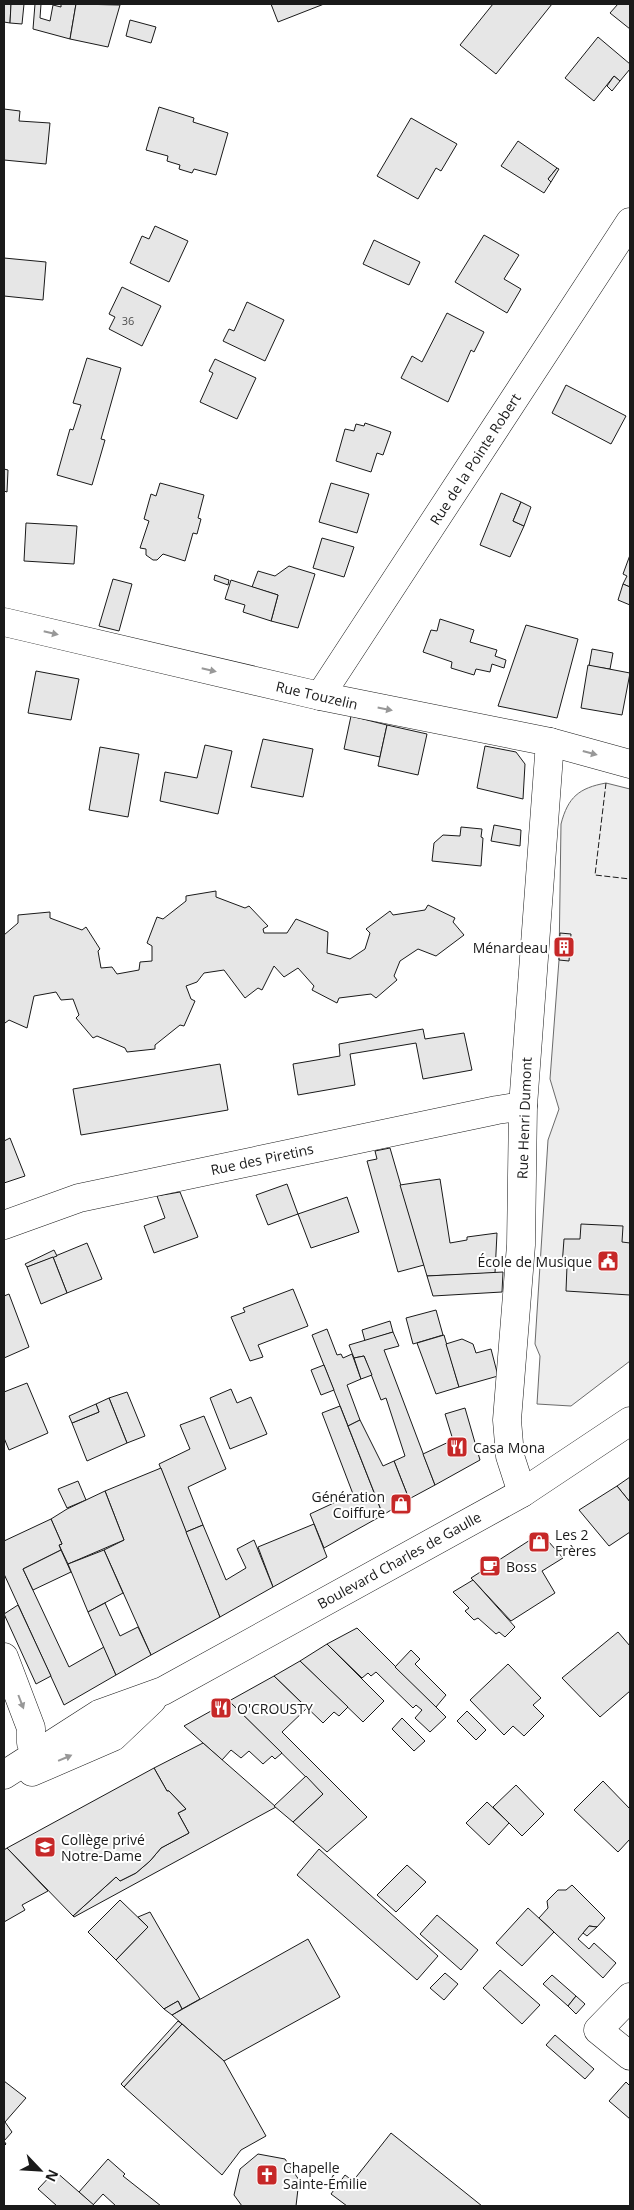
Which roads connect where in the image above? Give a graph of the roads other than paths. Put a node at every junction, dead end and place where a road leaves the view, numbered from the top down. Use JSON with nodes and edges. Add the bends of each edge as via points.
{"nodes":[{"id":1,"x":630,"y":222,"type":"edge"},
{"id":2,"x":4,"y":622,"type":"edge"},
{"id":3,"x":320,"y":696,"type":"junction"},
{"id":4,"x":550,"y":742,"type":"junction"},
{"id":5,"x":630,"y":764,"type":"edge"},
{"id":6,"x":523,"y":1106,"type":"junction"},
{"id":7,"x":4,"y":1225,"type":"edge"},
{"id":8,"x":630,"y":1421,"type":"edge"},
{"id":9,"x":522,"y":1493,"type":"junction"},
{"id":10,"x":4,"y":1657,"type":"edge"},
{"id":11,"x":163,"y":1691,"type":"junction"},
{"id":12,"x":37,"y":1752,"type":"junction"},
{"id":13,"x":4,"y":1775,"type":"edge"},
{"id":14,"x":4,"y":1784,"type":"edge"},
{"id":15,"x":630,"y":1997,"type":"edge"},
{"id":16,"x":630,"y":2056,"type":"edge"}],
"edges":[{"from":1,"to":3,"type":"street","name":"Rue de la Pointe Robert"},
{"from":2,"to":3,"type":"street","name":"Rue Touzelin","one_way":true},
{"from":3,"to":4,"type":"street","name":"Rue Touzelin","one_way":true},
{"from":4,"to":5,"type":"street","name":"Rue Touzelin","one_way":true},
{"from":4,"to":6,"type":"street","name":"Rue Henri Dumont"},
{"from":6,"to":7,"type":"street","name":"Rue des Piretins","via":[[79,1198]]},
{"from":6,"to":9,"type":"street","name":"Rue Henri Dumont","via":[[520,1245],[507,1420],[510,1456]]},
{"from":8,"to":9,"type":"street","name":"Boulevard Charles de Gaulle"},
{"from":9,"to":11,"type":"street","name":"Boulevard Charles de Gaulle"},
{"from":10,"to":12,"type":"street","one_way":true},
{"from":11,"to":12,"type":"street","name":"Boulevard Charles de Gaulle","via":[[99,1714]]},
{"from":14,"to":11,"type":"street","name":"Boulevard Charles de Gaulle","one_way":true,"via":[[113,1737]]},
{"from":12,"to":13,"type":"street","name":"Boulevard Charles de Gaulle"},
{"from":15,"to":16,"type":"street","via":[[598,2030]]}]}
